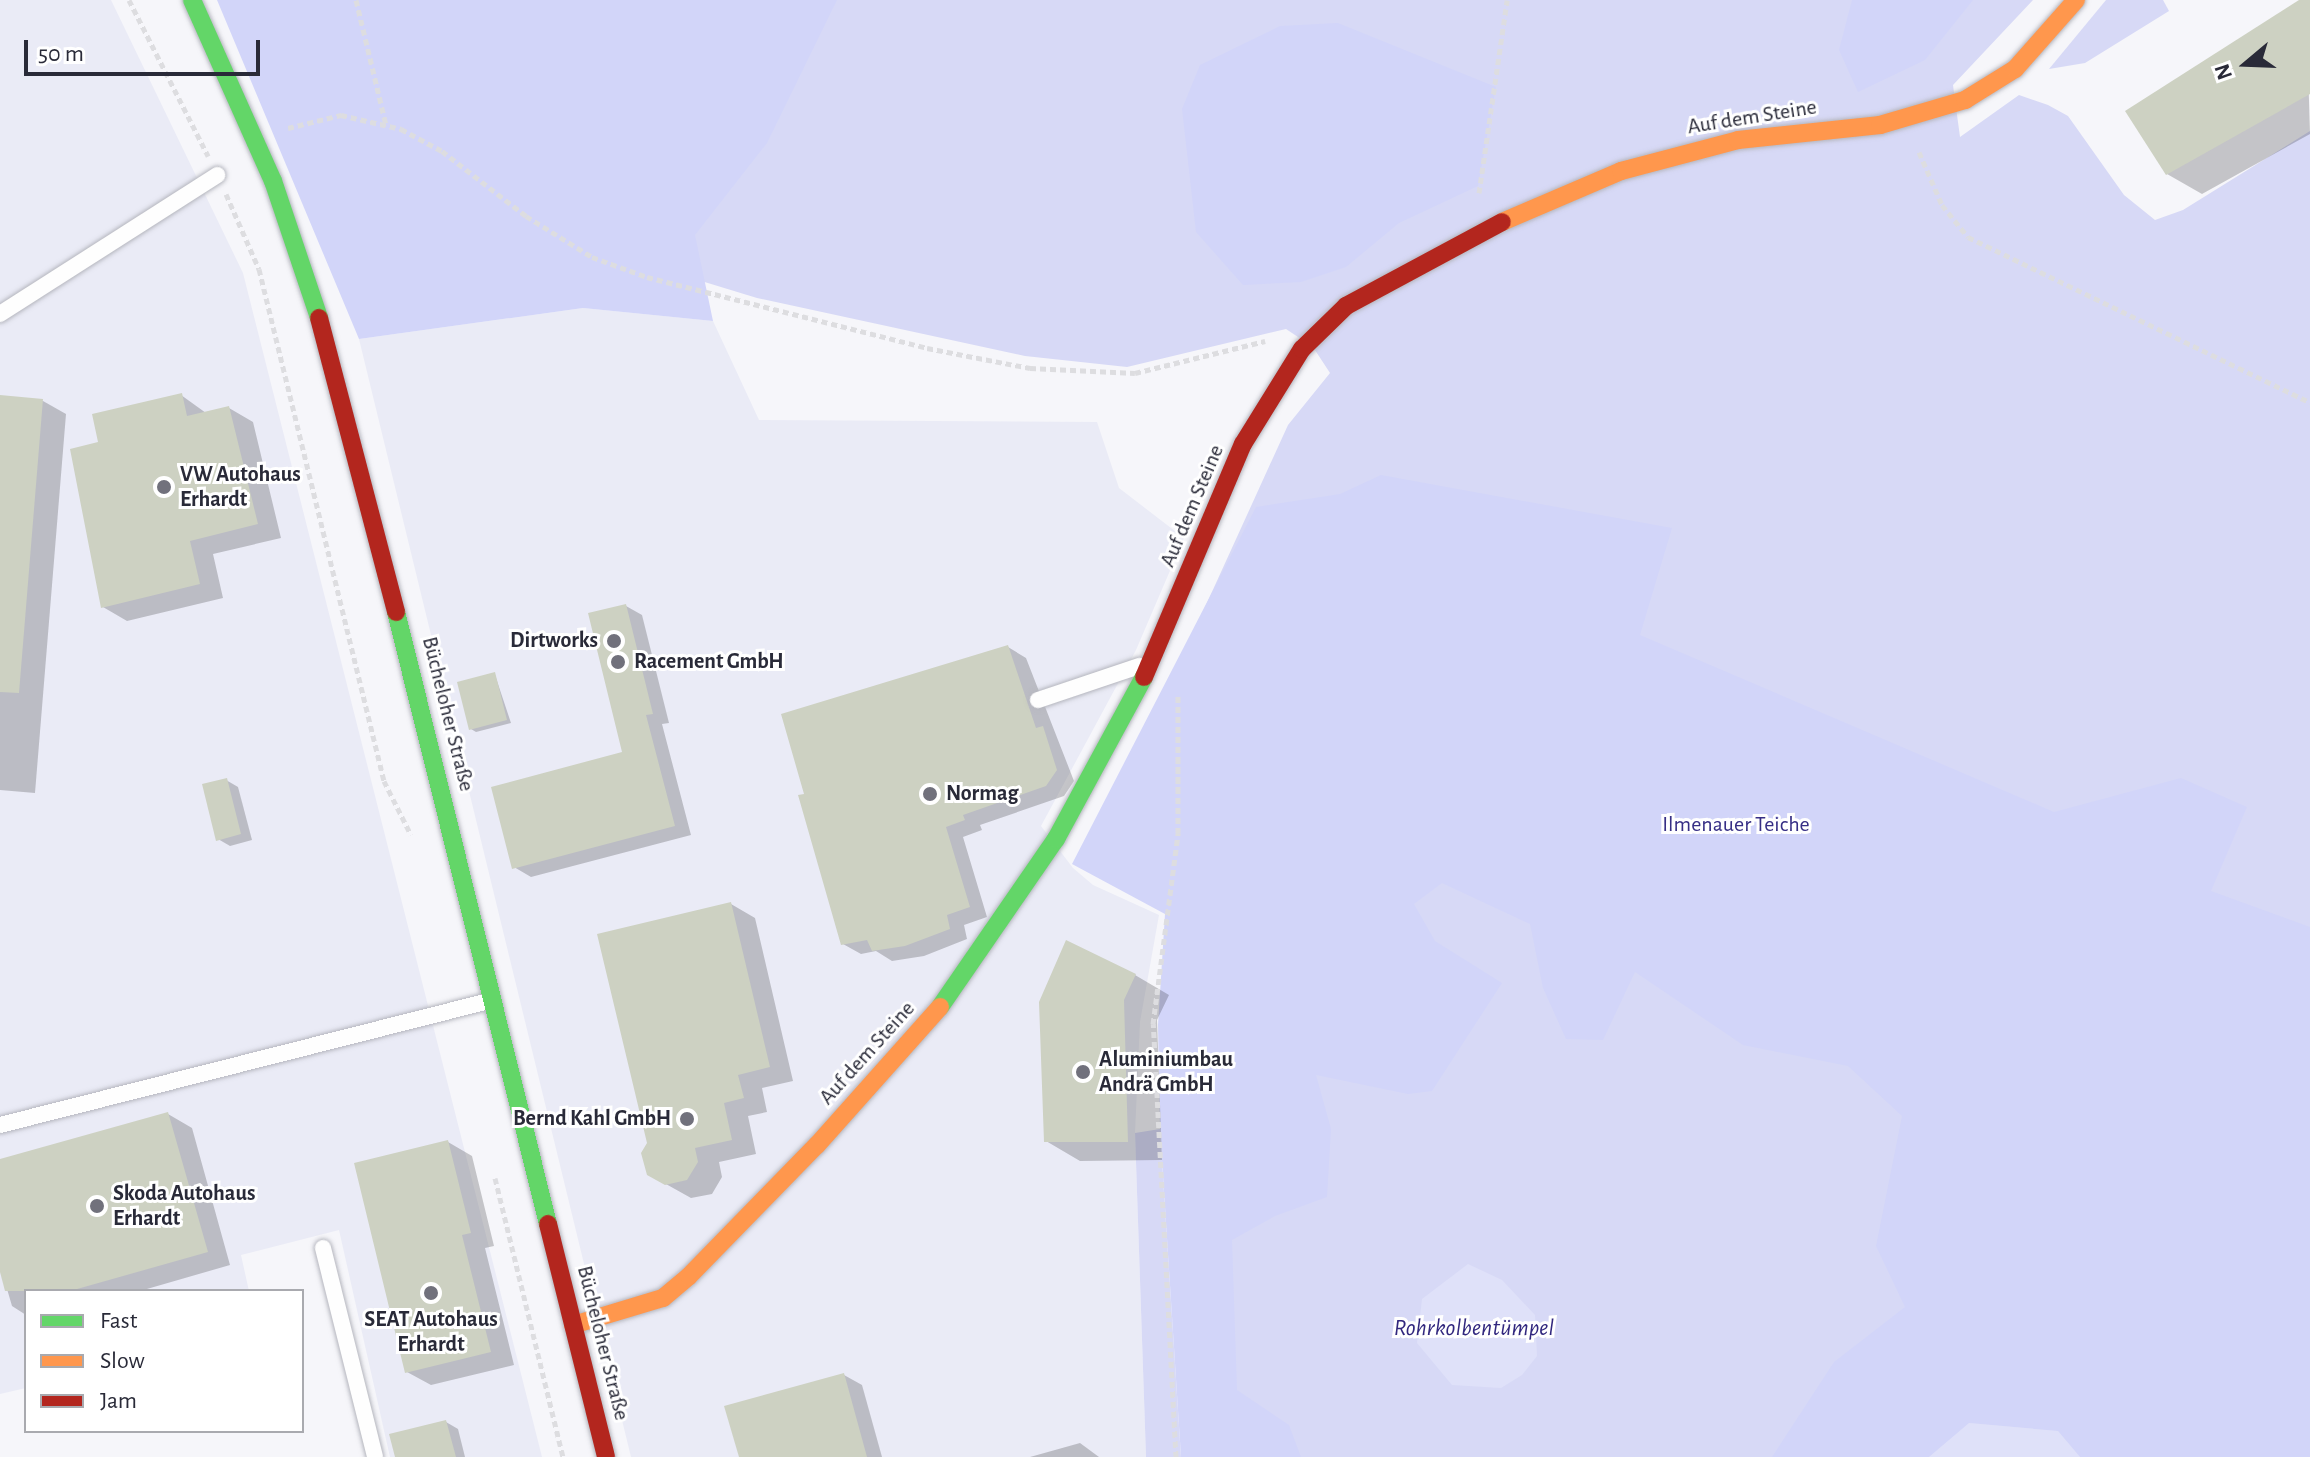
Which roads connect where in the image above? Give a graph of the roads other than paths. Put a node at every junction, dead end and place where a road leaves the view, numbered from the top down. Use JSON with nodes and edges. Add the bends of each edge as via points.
{"nodes":[{"id":1,"x":192,"y":0,"type":"edge"},
{"id":2,"x":2076,"y":0,"type":"edge"},
{"id":3,"x":217,"y":175,"type":"road end"},
{"id":4,"x":0,"y":314,"type":"edge"},
{"id":5,"x":1152,"y":662,"type":"junction"},
{"id":6,"x":1038,"y":700,"type":"dead end"},
{"id":7,"x":494,"y":1000,"type":"junction"},
{"id":8,"x":0,"y":1125,"type":"edge"},
{"id":9,"x":323,"y":1248,"type":"dead end"},
{"id":10,"x":573,"y":1325,"type":"junction"},
{"id":11,"x":375,"y":1457,"type":"edge"},
{"id":12,"x":606,"y":1457,"type":"edge"}],
"edges":[{"from":1,"to":7,"type":"street","name":"Bücheloher Straße","via":[[256,138],[317,303]]},
{"from":2,"to":5,"type":"street","name":"Auf dem Steine","via":[[2015,69],[1965,100],[1880,125],[1738,140],[1621,171],[1485,229],[1346,306],[1302,349],[1243,444]]},
{"from":3,"to":4,"type":"lane"},
{"from":5,"to":6,"type":"lane"},
{"from":5,"to":10,"type":"street","name":"Auf dem Steine","via":[[1056,839],[1002,923],[919,1032],[689,1276],[639,1308]]},
{"from":7,"to":8,"type":"lane"},
{"from":7,"to":10,"type":"street","name":"Bücheloher Straße"},
{"from":9,"to":11,"type":"lane"},
{"from":10,"to":12,"type":"street","name":"Bücheloher Straße"}]}
